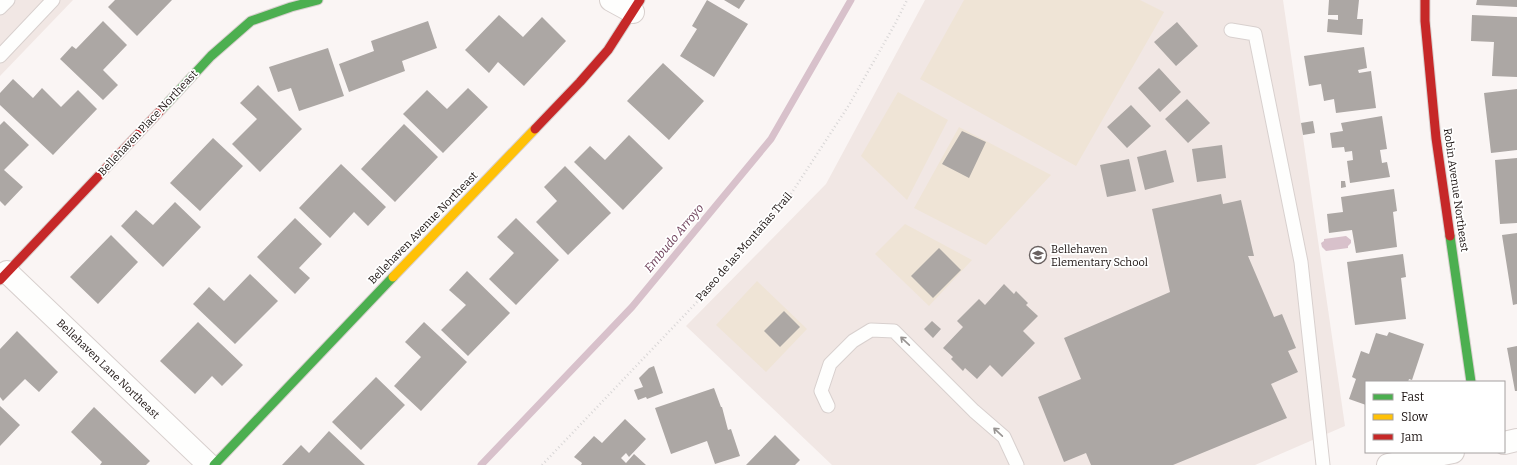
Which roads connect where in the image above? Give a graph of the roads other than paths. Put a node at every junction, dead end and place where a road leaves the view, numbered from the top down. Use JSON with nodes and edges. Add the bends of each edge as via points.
{"nodes":[{"id":1,"x":8,"y":0,"type":"edge"},
{"id":2,"x":53,"y":0,"type":"edge"},
{"id":3,"x":318,"y":0,"type":"edge"},
{"id":4,"x":611,"y":0,"type":"edge"},
{"id":5,"x":1425,"y":0,"type":"edge"},
{"id":6,"x":637,"y":6,"type":"edge"},
{"id":7,"x":0,"y":8,"type":"edge"},
{"id":8,"x":1231,"y":30,"type":"dead end"},
{"id":9,"x":0,"y":56,"type":"edge"},
{"id":10,"x":3,"y":276,"type":"edge"},
{"id":11,"x":1472,"y":381,"type":"edge"},
{"id":12,"x":828,"y":406,"type":"dead end"},
{"id":13,"x":1517,"y":440,"type":"edge"},
{"id":14,"x":1505,"y":443,"type":"edge"},
{"id":15,"x":1448,"y":453,"type":"edge"},
{"id":16,"x":209,"y":465,"type":"edge"},
{"id":17,"x":214,"y":465,"type":"edge"},
{"id":18,"x":1017,"y":465,"type":"edge"},
{"id":19,"x":1323,"y":465,"type":"edge"},
{"id":20,"x":1388,"y":465,"type":"edge"}],
"edges":[{"from":1,"to":7,"type":"lane"},
{"from":2,"to":9,"type":"lane"},
{"from":3,"to":10,"type":"street","name":"Bellehaven Place Northeast","via":[[251,21],[239,31],[211,56]]},
{"from":4,"to":6,"type":"street"},
{"from":5,"to":11,"type":"street","name":"Robin Avenue Northeast","via":[[1436,138]]},
{"from":6,"to":17,"type":"street","name":"Bellehaven Avenue Northeast","via":[[608,50],[580,82]]},
{"from":8,"to":19,"type":"lane","via":[[1255,34],[1301,262]]},
{"from":10,"to":16,"type":"street","name":"Bellehaven Lane Northeast"},
{"from":18,"to":12,"type":"lane","one_way":true,"via":[[1004,437],[894,331],[871,330],[853,341],[830,364],[821,391]]},
{"from":13,"to":14,"type":"street"},
{"from":15,"to":20,"type":"street"}]}
